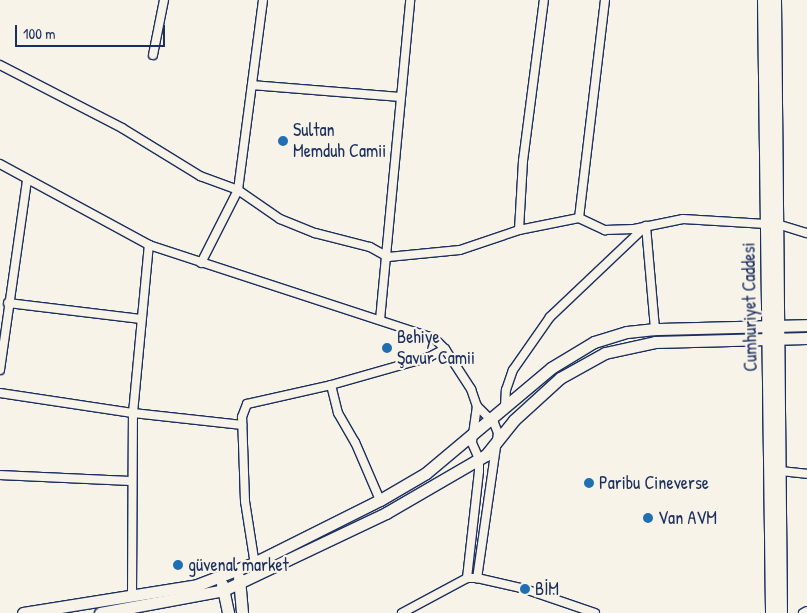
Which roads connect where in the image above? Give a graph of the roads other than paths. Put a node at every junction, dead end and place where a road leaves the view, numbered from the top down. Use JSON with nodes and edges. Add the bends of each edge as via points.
{"nodes":[{"id":1,"x":164,"y":0,"type":"edge"},
{"id":2,"x":264,"y":0,"type":"edge"},
{"id":3,"x":410,"y":0,"type":"edge"},
{"id":4,"x":544,"y":0,"type":"edge"},
{"id":5,"x":605,"y":0,"type":"edge"},
{"id":6,"x":764,"y":0,"type":"edge"},
{"id":7,"x":775,"y":0,"type":"edge"},
{"id":8,"x":153,"y":55,"type":"dead end"},
{"id":9,"x":0,"y":65,"type":"edge"},
{"id":10,"x":252,"y":85,"type":"junction"},
{"id":11,"x":400,"y":97,"type":"junction"},
{"id":12,"x":0,"y":164,"type":"edge"},
{"id":13,"x":26,"y":180,"type":"junction"},
{"id":14,"x":238,"y":190,"type":"junction"},
{"id":15,"x":579,"y":218,"type":"junction"},
{"id":16,"x":772,"y":224,"type":"junction"},
{"id":17,"x":646,"y":226,"type":"junction"},
{"id":18,"x":519,"y":230,"type":"junction"},
{"id":19,"x":807,"y":233,"type":"edge"},
{"id":20,"x":149,"y":245,"type":"junction"},
{"id":21,"x":388,"y":257,"type":"junction"},
{"id":22,"x":202,"y":263,"type":"junction"},
{"id":23,"x":8,"y":304,"type":"junction"},
{"id":24,"x":141,"y":320,"type":"junction"},
{"id":25,"x":380,"y":320,"type":"junction"},
{"id":26,"x":807,"y":325,"type":"edge"},
{"id":27,"x":655,"y":329,"type":"junction"},
{"id":28,"x":772,"y":331,"type":"junction"},
{"id":29,"x":807,"y":338,"type":"edge"},
{"id":30,"x":445,"y":349,"type":"junction"},
{"id":31,"x":0,"y":370,"type":"edge"},
{"id":32,"x":331,"y":385,"type":"junction"},
{"id":33,"x":0,"y":393,"type":"edge"},
{"id":34,"x":477,"y":406,"type":"junction"},
{"id":35,"x":505,"y":407,"type":"junction"},
{"id":36,"x":133,"y":413,"type":"junction"},
{"id":37,"x":490,"y":418,"type":"junction"},
{"id":38,"x":242,"y":425,"type":"junction"},
{"id":39,"x":472,"y":435,"type":"junction"},
{"id":40,"x":498,"y":443,"type":"junction"},
{"id":41,"x":479,"y":459,"type":"junction"},
{"id":42,"x":780,"y":471,"type":"junction"},
{"id":43,"x":807,"y":474,"type":"edge"},
{"id":44,"x":0,"y":475,"type":"edge"},
{"id":45,"x":132,"y":481,"type":"junction"},
{"id":46,"x":380,"y":500,"type":"junction"},
{"id":47,"x":257,"y":569,"type":"junction"},
{"id":48,"x":239,"y":577,"type":"junction"},
{"id":49,"x":220,"y":578,"type":"junction"},
{"id":50,"x":466,"y":578,"type":"junction"},
{"id":51,"x":477,"y":578,"type":"junction"},
{"id":52,"x":224,"y":590,"type":"junction"},
{"id":53,"x":132,"y":596,"type":"junction"},
{"id":54,"x":807,"y":611,"type":"edge"},
{"id":55,"x":23,"y":613,"type":"edge"},
{"id":56,"x":100,"y":613,"type":"edge"},
{"id":57,"x":228,"y":613,"type":"edge"},
{"id":58,"x":242,"y":613,"type":"edge"},
{"id":59,"x":402,"y":613,"type":"edge"},
{"id":60,"x":595,"y":613,"type":"edge"},
{"id":61,"x":772,"y":613,"type":"edge"},
{"id":62,"x":781,"y":613,"type":"edge"},
{"id":63,"x":803,"y":613,"type":"edge"}],
"edges":[{"from":1,"to":8,"type":"street"},
{"from":2,"to":10,"type":"street"},
{"from":3,"to":11,"type":"street"},
{"from":4,"to":18,"type":"street","via":[[522,161]]},
{"from":5,"to":15,"type":"street"},
{"from":6,"to":16,"type":"main road","name":"Cumhuriyet Caddesi"},
{"from":7,"to":16,"type":"main road","name":"Cumhuriyet Caddesi"},
{"from":9,"to":14,"type":"street","via":[[122,128],[200,176]]},
{"from":10,"to":11,"type":"street"},
{"from":10,"to":14,"type":"street"},
{"from":11,"to":21,"type":"street"},
{"from":12,"to":13,"type":"street"},
{"from":13,"to":20,"type":"street"},
{"from":13,"to":23,"type":"street"},
{"from":14,"to":21,"type":"street","via":[[280,219],[315,233],[370,246]]},
{"from":14,"to":22,"type":"street"},
{"from":15,"to":17,"type":"street","via":[[604,230]]},
{"from":15,"to":18,"type":"street"},
{"from":16,"to":17,"type":"street","via":[[683,219]]},
{"from":16,"to":19,"type":"street"},
{"from":16,"to":28,"type":"main road","name":"Cumhuriyet Caddesi"},
{"from":17,"to":27,"type":"street"},
{"from":17,"to":35,"type":"street","via":[[550,317],[513,370],[506,390]]},
{"from":18,"to":21,"type":"street","via":[[460,250]]},
{"from":20,"to":22,"type":"street"},
{"from":20,"to":24,"type":"street"},
{"from":21,"to":25,"type":"street"},
{"from":22,"to":25,"type":"street"},
{"from":23,"to":24,"type":"street"},
{"from":23,"to":31,"type":"street"},
{"from":24,"to":36,"type":"street"},
{"from":25,"to":30,"type":"street","via":[[434,338]]},
{"from":26,"to":28,"type":"street"},
{"from":27,"to":28,"type":"street"},
{"from":27,"to":35,"type":"street","via":[[611,336],[579,349]]},
{"from":28,"to":29,"type":"street"},
{"from":28,"to":40,"type":"street","via":[[655,342],[605,353],[560,378],[514,420]]},
{"from":28,"to":42,"type":"main road","name":"Cumhuriyet Caddesi"},
{"from":28,"to":61,"type":"main road","name":"Cumhuriyet Caddesi"},
{"from":30,"to":32,"type":"street","via":[[429,357]]},
{"from":30,"to":34,"type":"street","via":[[471,389]]},
{"from":32,"to":38,"type":"street","via":[[247,404]]},
{"from":32,"to":46,"type":"street","via":[[338,414],[355,442]]},
{"from":33,"to":36,"type":"street"},
{"from":34,"to":37,"type":"street"},
{"from":34,"to":39,"type":"street"},
{"from":35,"to":37,"type":"street"},
{"from":36,"to":38,"type":"street"},
{"from":36,"to":45,"type":"street"},
{"from":37,"to":39,"type":"street"},
{"from":37,"to":40,"type":"street","via":[[497,427]]},
{"from":38,"to":47,"type":"street","via":[[245,500]]},
{"from":39,"to":41,"type":"street"},
{"from":39,"to":46,"type":"street","via":[[426,473]]},
{"from":40,"to":41,"type":"street"},
{"from":40,"to":51,"type":"street"},
{"from":41,"to":47,"type":"street","via":[[386,513]]},
{"from":41,"to":50,"type":"street"},
{"from":42,"to":43,"type":"street"},
{"from":42,"to":62,"type":"main road","name":"Cumhuriyet Caddesi"},
{"from":44,"to":45,"type":"street"},
{"from":45,"to":53,"type":"street"},
{"from":46,"to":47,"type":"street"},
{"from":47,"to":48,"type":"street"},
{"from":48,"to":49,"type":"street"},
{"from":48,"to":52,"type":"street"},
{"from":48,"to":58,"type":"street"},
{"from":49,"to":52,"type":"street"},
{"from":49,"to":53,"type":"street"},
{"from":50,"to":51,"type":"street"},
{"from":50,"to":59,"type":"street"},
{"from":51,"to":60,"type":"street","via":[[525,588]]},
{"from":52,"to":56,"type":"street"},
{"from":52,"to":57,"type":"street"},
{"from":53,"to":55,"type":"street"},
{"from":54,"to":63,"type":"street"}]}
